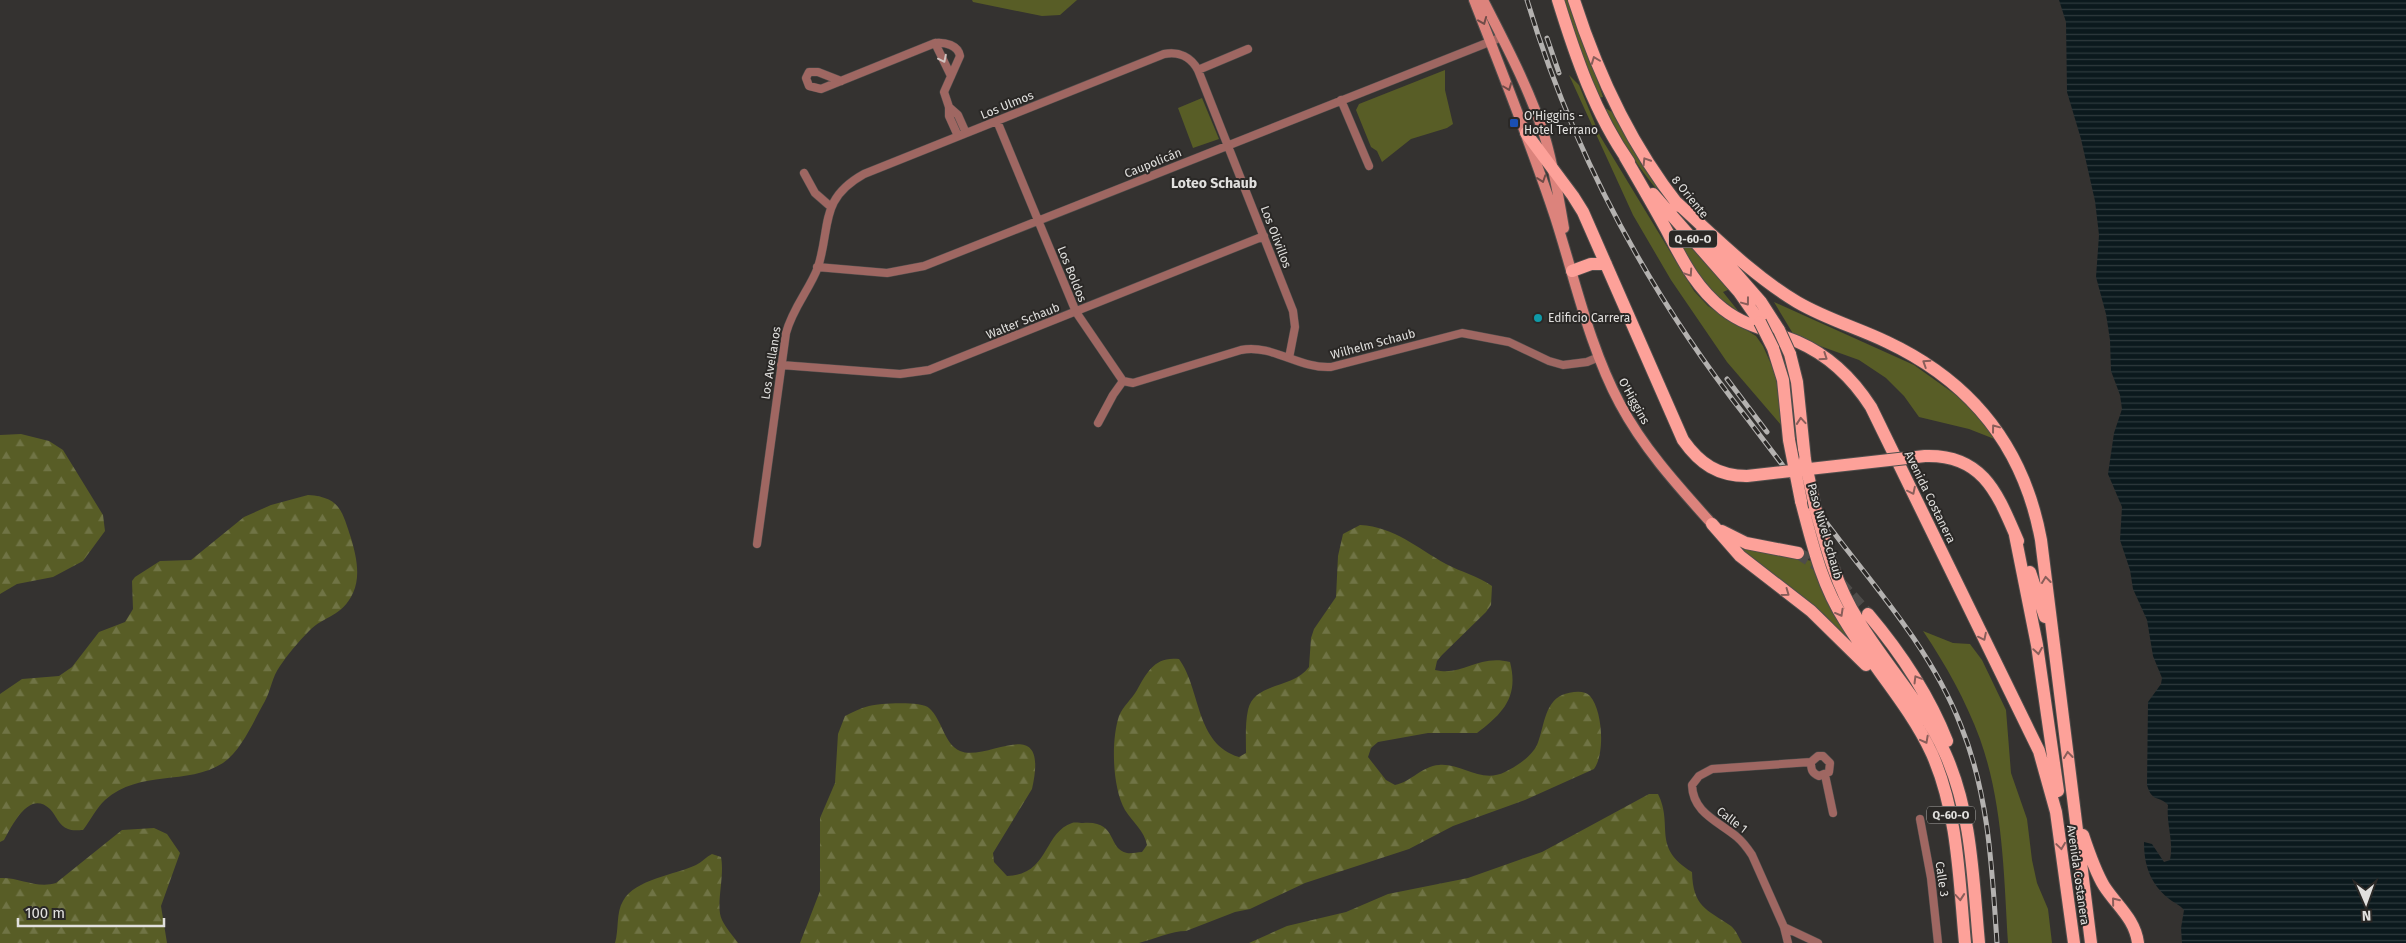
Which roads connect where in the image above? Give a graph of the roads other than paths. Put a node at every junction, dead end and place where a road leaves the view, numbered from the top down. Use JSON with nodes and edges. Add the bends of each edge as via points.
{"nodes":[{"id":1,"x":1474,"y":0,"type":"edge"},
{"id":2,"x":1483,"y":0,"type":"edge"},
{"id":3,"x":1558,"y":0,"type":"edge"},
{"id":4,"x":1574,"y":0,"type":"edge"},
{"id":5,"x":1502,"y":37,"type":"junction"},
{"id":6,"x":1491,"y":42,"type":"junction"},
{"id":7,"x":935,"y":43,"type":"junction"},
{"id":8,"x":1248,"y":49,"type":"dead end"},
{"id":9,"x":1198,"y":70,"type":"junction"},
{"id":10,"x":951,"y":76,"type":"junction"},
{"id":11,"x":840,"y":81,"type":"dead end"},
{"id":12,"x":1341,"y":100,"type":"junction"},
{"id":13,"x":949,"y":108,"type":"junction"},
{"id":14,"x":997,"y":121,"type":"junction"},
{"id":15,"x":966,"y":133,"type":"junction"},
{"id":16,"x":1526,"y":133,"type":"junction"},
{"id":17,"x":958,"y":136,"type":"junction"},
{"id":18,"x":1228,"y":145,"type":"junction"},
{"id":19,"x":1625,"y":157,"type":"junction"},
{"id":20,"x":1369,"y":166,"type":"dead end"},
{"id":21,"x":1553,"y":169,"type":"junction"},
{"id":22,"x":804,"y":173,"type":"dead end"},
{"id":23,"x":1675,"y":201,"type":"junction"},
{"id":24,"x":831,"y":207,"type":"junction"},
{"id":25,"x":1038,"y":221,"type":"junction"},
{"id":26,"x":1264,"y":236,"type":"junction"},
{"id":27,"x":1606,"y":264,"type":"junction"},
{"id":28,"x":817,"y":267,"type":"junction"},
{"id":29,"x":1572,"y":271,"type":"junction"},
{"id":30,"x":1076,"y":312,"type":"junction"},
{"id":31,"x":1599,"y":357,"type":"junction"},
{"id":32,"x":1289,"y":358,"type":"junction"},
{"id":33,"x":781,"y":365,"type":"junction"},
{"id":34,"x":1123,"y":381,"type":"junction"},
{"id":35,"x":1788,"y":422,"type":"joint"},
{"id":36,"x":1098,"y":424,"type":"dead end"},
{"id":37,"x":1805,"y":460,"type":"joint"},
{"id":38,"x":1712,"y":524,"type":"junction"},
{"id":39,"x":2015,"y":535,"type":"junction"},
{"id":40,"x":757,"y":544,"type":"dead end"},
{"id":41,"x":1760,"y":545,"type":"junction"},
{"id":42,"x":1798,"y":553,"type":"tunnel mouth"},
{"id":43,"x":1748,"y":563,"type":"junction"},
{"id":44,"x":1868,"y":614,"type":"tunnel mouth"},
{"id":45,"x":1861,"y":636,"type":"junction"},
{"id":46,"x":2056,"y":663,"type":"junction"},
{"id":47,"x":1899,"y":699,"type":"junction"},
{"id":48,"x":1811,"y":762,"type":"junction"},
{"id":49,"x":1825,"y":775,"type":"junction"},
{"id":50,"x":2074,"y":803,"type":"junction"},
{"id":51,"x":1963,"y":806,"type":"junction"},
{"id":52,"x":1833,"y":813,"type":"dead end"},
{"id":53,"x":1920,"y":819,"type":"dead end"},
{"id":54,"x":2058,"y":824,"type":"junction"},
{"id":55,"x":1784,"y":927,"type":"junction"},
{"id":56,"x":1788,"y":943,"type":"edge"},
{"id":57,"x":1818,"y":943,"type":"edge"},
{"id":58,"x":1938,"y":943,"type":"edge"},
{"id":59,"x":1965,"y":943,"type":"edge"},
{"id":60,"x":1979,"y":943,"type":"edge"},
{"id":61,"x":2074,"y":943,"type":"edge"},
{"id":62,"x":2091,"y":943,"type":"edge"},
{"id":63,"x":2138,"y":943,"type":"edge"}],
"edges":[{"from":1,"to":6,"type":"main road","name":"O'Higgins","one_way":true},
{"from":2,"to":5,"type":"main road","name":"O'Higgins"},
{"from":3,"to":19,"type":"main road","name":"8 Oriente","number":"Q-60-O","via":[[1595,99]]},
{"from":23,"to":4,"type":"main road","name":"8 Oriente","number":"Q-60-O","one_way":true,"via":[[1648,165],[1625,125],[1599,70]]},
{"from":5,"to":6,"type":"street","name":"Caupolicán"},
{"from":5,"to":21,"type":"main road","name":"O'Higgins","via":[[1541,127]]},
{"from":6,"to":12,"type":"street","name":"Caupolicán"},
{"from":6,"to":16,"type":"main road","name":"O'Higgins","one_way":true},
{"from":7,"to":10,"type":"street","one_way":true},
{"from":7,"to":10,"type":"street","via":[[945,43],[959,50],[959,59]]},
{"from":7,"to":11,"type":"street"},
{"from":8,"to":9,"type":"street"},
{"from":9,"to":14,"type":"street","name":"Los Ulmos","via":[[1192,60],[1182,54],[1164,54]]},
{"from":9,"to":18,"type":"street","name":"Los Olivillos"},
{"from":10,"to":13,"type":"street","via":[[944,92]]},
{"from":12,"to":18,"type":"street","name":"Caupolicán"},
{"from":12,"to":20,"type":"street"},
{"from":13,"to":15,"type":"street","via":[[958,115]]},
{"from":13,"to":17,"type":"street"},
{"from":14,"to":15,"type":"street","name":"Los Ulmos"},
{"from":14,"to":25,"type":"street","name":"Los Boldos"},
{"from":15,"to":17,"type":"street","name":"Los Ulmos"},
{"from":16,"to":21,"type":"main road"},
{"from":16,"to":29,"type":"main road","name":"O'Higgins","one_way":true},
{"from":17,"to":24,"type":"street","name":"Los Ulmos","via":[[857,178],[839,194]]},
{"from":18,"to":25,"type":"street","name":"Caupolicán"},
{"from":18,"to":26,"type":"street","name":"Los Olivillos"},
{"from":19,"to":35,"type":"main road","name":"8 Oriente","number":"Q-60-O","one_way":true,"bridge":true,"via":[[1651,192],[1739,292],[1760,322],[1773,348],[1783,380]]},
{"from":19,"to":54,"type":"main road","name":"Avenida Costanera","one_way":true,"via":[[1685,266],[1709,297],[1750,326],[1798,342],[1819,353],[1848,376],[1864,396],[2034,739],[2047,775]]},
{"from":21,"to":27,"type":"main road","via":[[1578,204]]},
{"from":21,"to":29,"type":"main road","name":"O'Higgins"},
{"from":22,"to":24,"type":"street","via":[[815,193]]},
{"from":37,"to":23,"type":"main road","name":"8 Oriente","number":"Q-60-O","one_way":true,"bridge":true,"via":[[1797,382],[1790,354],[1779,330],[1761,302]]},
{"from":46,"to":23,"type":"main road","name":"Avenida Costanera","one_way":true,"via":[[2043,552],[2034,507],[2020,468],[1988,420],[1959,389],[1926,362],[1816,312],[1776,289]]},
{"from":24,"to":28,"type":"street","name":"Los Avellanos"},
{"from":25,"to":28,"type":"street","name":"Caupolicán","via":[[912,269],[873,273]]},
{"from":25,"to":30,"type":"street","name":"Los Boldos"},
{"from":26,"to":30,"type":"street","name":"Walter Schaub"},
{"from":26,"to":32,"type":"street","name":"Los Olivillos","via":[[1294,316]]},
{"from":27,"to":29,"type":"main road","via":[[1591,264]]},
{"from":27,"to":39,"type":"main road","bridge":true,"via":[[1682,440],[1714,470],[1725,475],[1747,476],[1925,456],[1950,457],[1977,470],[1995,492]]},
{"from":28,"to":33,"type":"street","name":"Los Avellanos","via":[[792,313]]},
{"from":29,"to":31,"type":"main road","name":"O'Higgins"},
{"from":30,"to":33,"type":"street","name":"Walter Schaub","via":[[940,367],[918,372],[900,374]]},
{"from":30,"to":34,"type":"street","name":"Los Boldos"},
{"from":31,"to":32,"type":"street","name":"Wilhelm Schaub","via":[[1563,365],[1509,342],[1462,332],[1331,367],[1316,367]]},
{"from":31,"to":38,"type":"main road","name":"O'Higgins","via":[[1614,393],[1638,434]]},
{"from":32,"to":34,"type":"street","name":"Wilhelm Schaub","via":[[1260,348],[1248,349],[1133,383]]},
{"from":33,"to":40,"type":"street","name":"Los Avellanos"},
{"from":34,"to":36,"type":"street"},
{"from":35,"to":45,"type":"main road","name":"Paso Nivel Schaub","number":"Q-60-O","one_way":true,"bridge":true,"via":[[1801,501],[1824,580],[1835,605]]},
{"from":37,"to":45,"type":"main road","name":"Paso Nivel Schaub","number":"Q-60-O","bridge":true,"via":[[1834,572]]},
{"from":38,"to":41,"type":"main road","via":[[1734,539]]},
{"from":38,"to":43,"type":"main road"},
{"from":39,"to":46,"type":"main road","via":[[2041,605]]},
{"from":39,"to":54,"type":"main road","one_way":true,"via":[[2042,678],[2058,792]]},
{"from":41,"to":42,"type":"main road"},
{"from":41,"to":43,"type":"main road","via":[[1751,553]]},
{"from":43,"to":47,"type":"main road","one_way":true,"via":[[1819,618]]},
{"from":51,"to":44,"type":"main road","one_way":true,"via":[[1954,761],[1930,701],[1908,665]]},
{"from":45,"to":47,"type":"main road","number":"Q-60-O"},
{"from":45,"to":51,"type":"main road","number":"Q-60-O","via":[[1933,729],[1952,769]]},
{"from":50,"to":46,"type":"main road","name":"Avenida Costanera","one_way":true},
{"from":47,"to":59,"type":"main road","number":"Q-60-O","one_way":true,"via":[[1924,738],[1943,784],[1954,834]]},
{"from":48,"to":49,"type":"street","via":[[1814,774]]},
{"from":48,"to":49,"type":"street","name":"Calle 1","via":[[1818,756],[1828,759],[1831,768]]},
{"from":48,"to":55,"type":"street","name":"Calle 1","via":[[1712,769],[1698,776],[1692,784],[1699,808],[1709,819],[1737,836],[1752,856]]},
{"from":49,"to":52,"type":"street","name":"Calle 1"},
{"from":50,"to":62,"type":"main road","name":"Avenida Costanera"},
{"from":63,"to":50,"type":"main road","one_way":true,"via":[[2131,920],[2112,898],[2096,871]]},
{"from":51,"to":60,"type":"main road","number":"Q-60-O"},
{"from":53,"to":58,"type":"street","name":"Calle 3"},
{"from":54,"to":61,"type":"main road","name":"Avenida Costanera","one_way":true},
{"from":55,"to":56,"type":"street"},
{"from":55,"to":57,"type":"street"}]}
